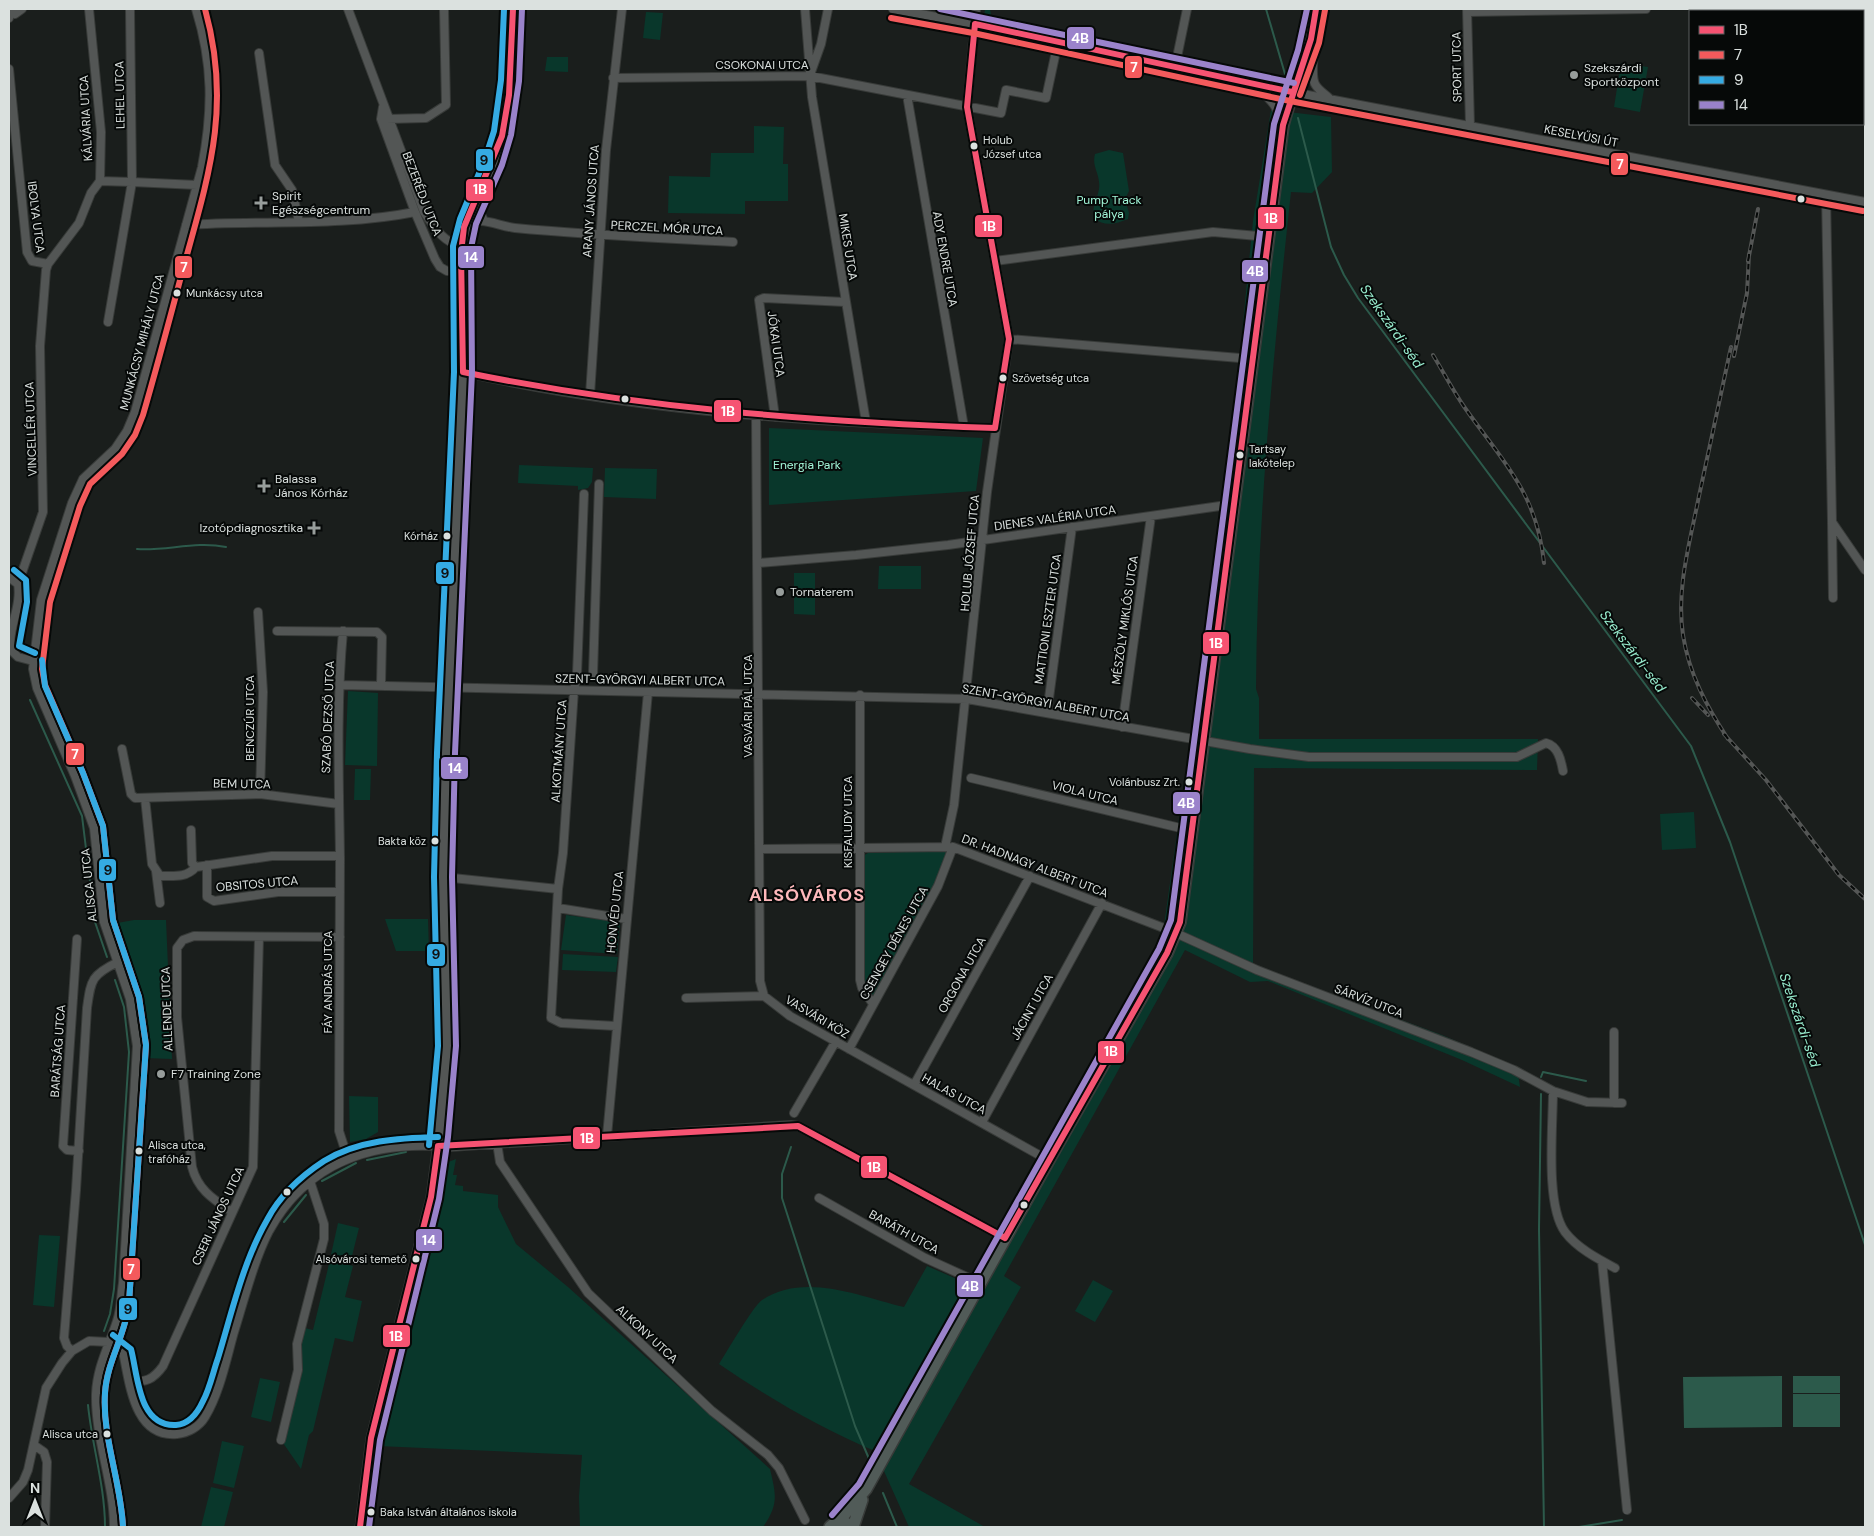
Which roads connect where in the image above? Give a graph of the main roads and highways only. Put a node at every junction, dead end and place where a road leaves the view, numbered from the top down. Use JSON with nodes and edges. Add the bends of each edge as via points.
{"nodes":[{"id":1,"x":1316,"y":9,"type":"edge"},
{"id":2,"x":866,"y":1489,"type":"junction"},
{"id":3,"x":834,"y":1524,"type":"edge"},
{"id":4,"x":852,"y":1527,"type":"edge"}],
"edges":[{"from":1,"to":2,"type":"main road","via":[[1308,48],[1284,125],[1193,831],[1176,934]]},
{"from":2,"to":3,"type":"main road"},
{"from":2,"to":4,"type":"main road"},
{"from":3,"to":4,"type":"main road","via":[[846,1522]]}]}
